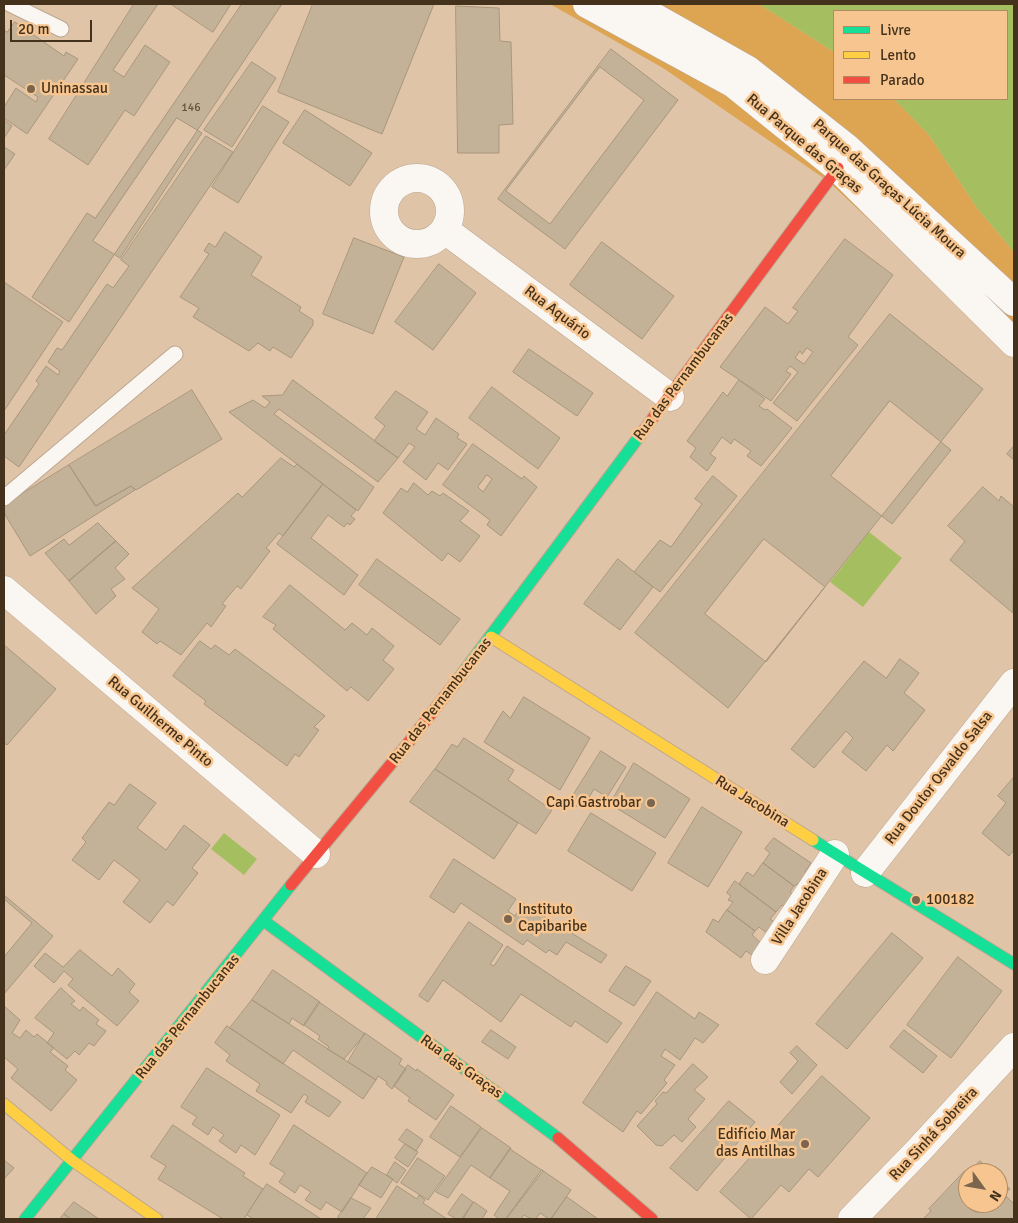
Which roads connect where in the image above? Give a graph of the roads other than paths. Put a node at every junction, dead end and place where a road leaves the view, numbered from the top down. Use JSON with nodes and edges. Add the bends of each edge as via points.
{"nodes":[{"id":1,"x":10,"y":4,"type":"edge"},
{"id":2,"x":587,"y":4,"type":"edge"},
{"id":3,"x":631,"y":4,"type":"edge"},
{"id":4,"x":61,"y":29,"type":"dead end"},
{"id":5,"x":838,"y":168,"type":"junction"},
{"id":6,"x":445,"y":230,"type":"dead end"},
{"id":7,"x":1014,"y":302,"type":"edge"},
{"id":8,"x":1014,"y":343,"type":"edge"},
{"id":9,"x":176,"y":354,"type":"dead end"},
{"id":10,"x":670,"y":397,"type":"junction"},
{"id":11,"x":4,"y":498,"type":"edge"},
{"id":12,"x":4,"y":590,"type":"edge"},
{"id":13,"x":491,"y":637,"type":"junction"},
{"id":14,"x":1014,"y":683,"type":"edge"},
{"id":15,"x":316,"y":854,"type":"junction"},
{"id":16,"x":835,"y":854,"type":"junction"},
{"id":17,"x":865,"y":873,"type":"junction"},
{"id":18,"x":264,"y":921,"type":"junction"},
{"id":19,"x":765,"y":960,"type":"dead end"},
{"id":20,"x":1014,"y":964,"type":"edge"},
{"id":21,"x":1014,"y":1047,"type":"edge"},
{"id":22,"x":4,"y":1104,"type":"edge"},
{"id":23,"x":73,"y":1161,"type":"junction"},
{"id":24,"x":25,"y":1219,"type":"edge"},
{"id":25,"x":157,"y":1219,"type":"edge"},
{"id":26,"x":652,"y":1219,"type":"edge"},
{"id":27,"x":852,"y":1219,"type":"edge"}],
"edges":[{"from":1,"to":4,"type":"lane"},
{"from":2,"to":5,"type":"street","name":"Rua Parque das Graças","via":[[734,84]]},
{"from":3,"to":7,"type":"street","name":"Parque das Graças Lúcia Moura","via":[[748,70],[847,148]]},
{"from":5,"to":8,"type":"street","name":"Rua Parque das Graças"},
{"from":5,"to":10,"type":"street","name":"Rua das Pernambucanas"},
{"from":6,"to":10,"type":"street","name":"Rua Aquário"},
{"from":9,"to":11,"type":"lane"},
{"from":10,"to":13,"type":"street","name":"Rua das Pernambucanas"},
{"from":12,"to":15,"type":"street","name":"Rua Guilherme Pinto"},
{"from":13,"to":15,"type":"street","name":"Rua das Pernambucanas"},
{"from":13,"to":16,"type":"street","name":"Rua Jacobina"},
{"from":14,"to":17,"type":"street","name":"Rua Doutor Osvaldo Salsa"},
{"from":15,"to":18,"type":"street","name":"Rua das Pernambucanas"},
{"from":16,"to":17,"type":"street","name":"Rua Jacobina"},
{"from":16,"to":19,"type":"street","name":"Villa Jacobina"},
{"from":17,"to":20,"type":"street","name":"Rua Jacobina"},
{"from":18,"to":23,"type":"street","name":"Rua das Pernambucanas"},
{"from":18,"to":26,"type":"street","name":"Rua das Graças","via":[[562,1141]]},
{"from":21,"to":27,"type":"street","name":"Rua Sinhá Sobreira"},
{"from":22,"to":23,"type":"street"},
{"from":23,"to":24,"type":"street","name":"Rua das Pernambucanas"},
{"from":23,"to":25,"type":"street"}]}
